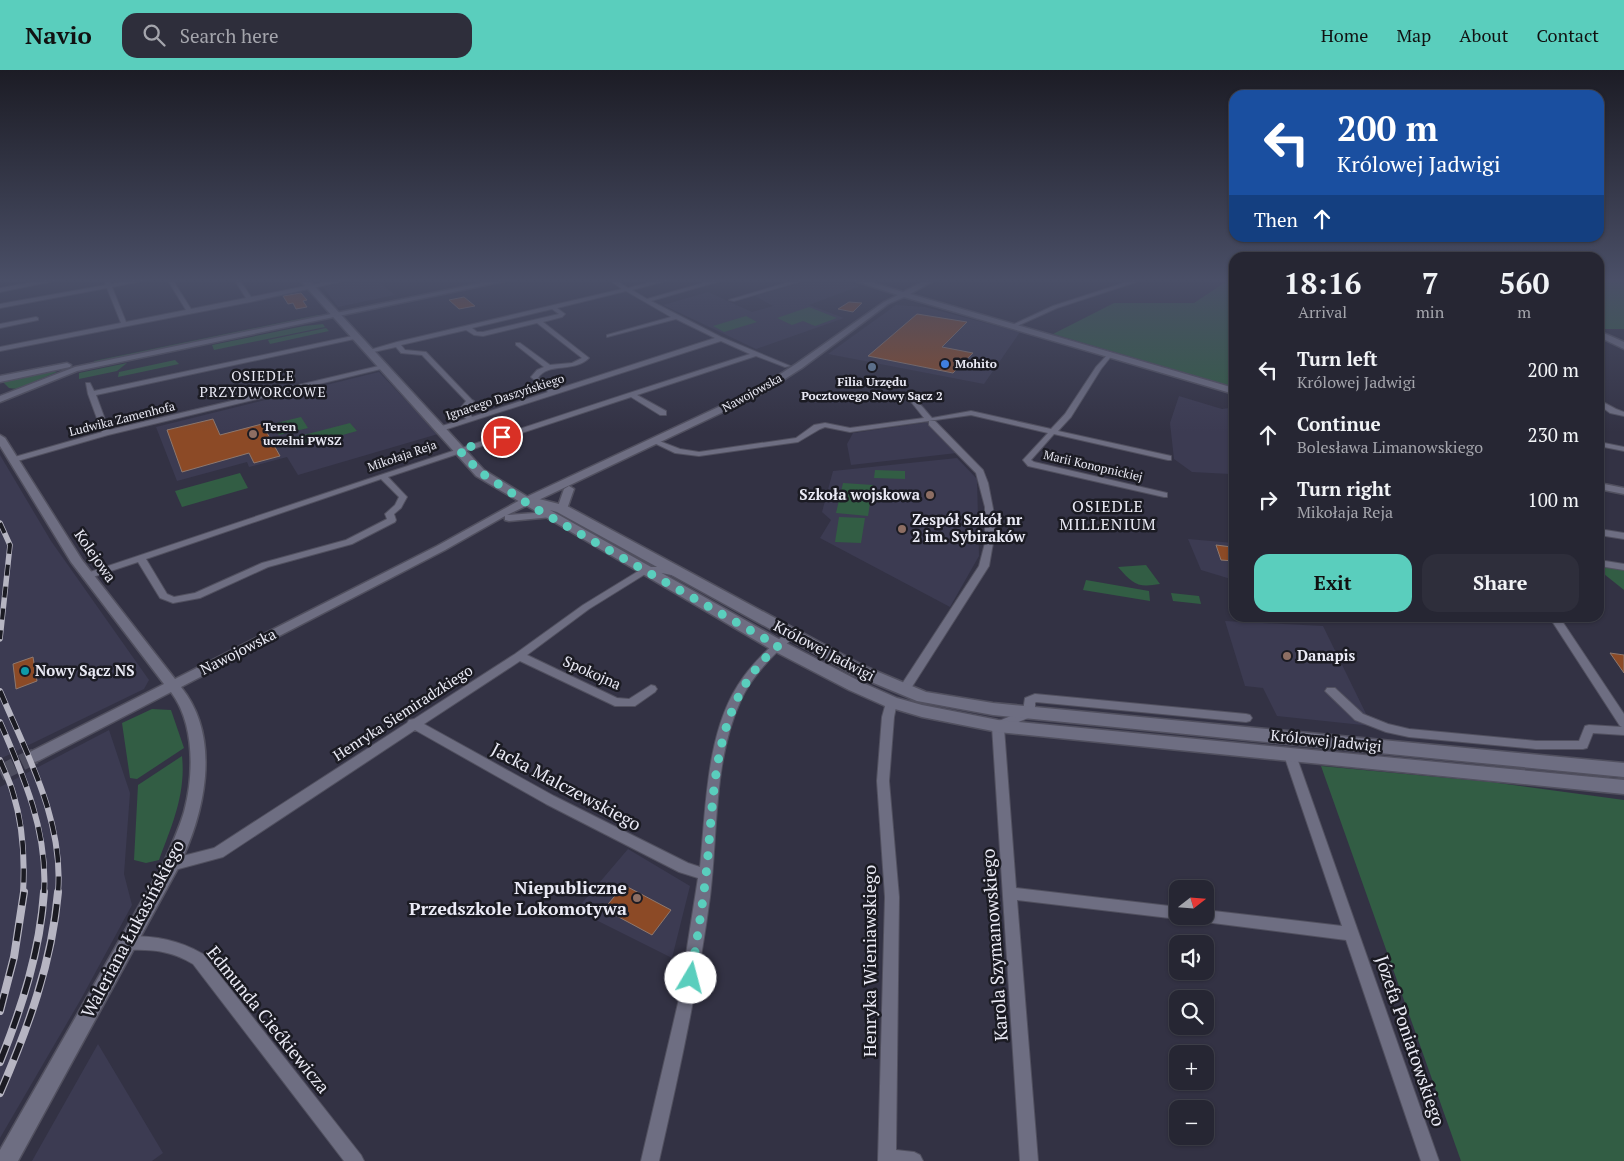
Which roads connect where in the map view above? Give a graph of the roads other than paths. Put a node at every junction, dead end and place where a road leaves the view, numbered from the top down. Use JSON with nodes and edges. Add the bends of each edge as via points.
{"nodes":[{"id":1,"x":93,"y":330,"type":"edge"},
{"id":2,"x":265,"y":330,"type":"edge"},
{"id":3,"x":268,"y":330,"type":"edge"},
{"id":4,"x":350,"y":330,"type":"edge"},
{"id":5,"x":460,"y":330,"type":"edge"},
{"id":6,"x":471,"y":330,"type":"edge"},
{"id":7,"x":500,"y":330,"type":"edge"},
{"id":8,"x":550,"y":330,"type":"edge"},
{"id":9,"x":632,"y":330,"type":"edge"},
{"id":10,"x":702,"y":330,"type":"edge"},
{"id":11,"x":849,"y":330,"type":"edge"},
{"id":12,"x":1027,"y":330,"type":"edge"},
{"id":13,"x":609,"y":336,"type":"dead end"},
{"id":14,"x":1604,"y":336,"type":"edge"},
{"id":15,"x":357,"y":337,"type":"junction"},
{"id":16,"x":720,"y":339,"type":"junction"},
{"id":17,"x":397,"y":344,"type":"junction"},
{"id":18,"x":518,"y":344,"type":"dead end"},
{"id":19,"x":1624,"y":346,"type":"edge"},
{"id":20,"x":0,"y":349,"type":"edge"},
{"id":21,"x":369,"y":351,"type":"junction"},
{"id":22,"x":756,"y":354,"type":"junction"},
{"id":23,"x":1110,"y":354,"type":"junction"},
{"id":24,"x":787,"y":366,"type":"dead end"},
{"id":25,"x":383,"y":367,"type":"junction"},
{"id":26,"x":548,"y":367,"type":"junction"},
{"id":27,"x":0,"y":379,"type":"edge"},
{"id":28,"x":88,"y":384,"type":"dead end"},
{"id":29,"x":1229,"y":390,"type":"edge"},
{"id":30,"x":553,"y":393,"type":"junction"},
{"id":31,"x":91,"y":394,"type":"junction"},
{"id":32,"x":633,"y":395,"type":"junction"},
{"id":33,"x":905,"y":397,"type":"dead end"},
{"id":34,"x":0,"y":399,"type":"edge"},
{"id":35,"x":1604,"y":405,"type":"edge"},
{"id":36,"x":663,"y":413,"type":"dead end"},
{"id":37,"x":1624,"y":414,"type":"edge"},
{"id":38,"x":471,"y":420,"type":"junction"},
{"id":39,"x":441,"y":429,"type":"junction"},
{"id":40,"x":1054,"y":432,"type":"junction"},
{"id":41,"x":106,"y":433,"type":"junction"},
{"id":42,"x":0,"y":438,"type":"edge"},
{"id":43,"x":654,"y":441,"type":"junction"},
{"id":44,"x":1604,"y":445,"type":"edge"},
{"id":45,"x":1624,"y":449,"type":"edge"},
{"id":46,"x":459,"y":450,"type":"junction"},
{"id":47,"x":1168,"y":458,"type":"dead end"},
{"id":48,"x":618,"y":459,"type":"junction"},
{"id":49,"x":14,"y":460,"type":"junction"},
{"id":50,"x":383,"y":476,"type":"junction"},
{"id":51,"x":1604,"y":487,"type":"edge"},
{"id":52,"x":569,"y":489,"type":"junction"},
{"id":53,"x":1624,"y":491,"type":"edge"},
{"id":54,"x":1164,"y":495,"type":"dead end"},
{"id":55,"x":537,"y":506,"type":"junction"},
{"id":56,"x":562,"y":509,"type":"junction"},
{"id":57,"x":510,"y":518,"type":"junction"},
{"id":58,"x":1604,"y":533,"type":"edge"},
{"id":59,"x":1624,"y":536,"type":"edge"},
{"id":60,"x":441,"y":548,"type":"junction"},
{"id":61,"x":140,"y":557,"type":"junction"},
{"id":62,"x":645,"y":562,"type":"junction"},
{"id":63,"x":1604,"y":564,"type":"edge"},
{"id":64,"x":1624,"y":567,"type":"edge"},
{"id":65,"x":87,"y":576,"type":"junction"},
{"id":66,"x":1558,"y":622,"type":"edge"},
{"id":67,"x":791,"y":634,"type":"junction"},
{"id":68,"x":778,"y":646,"type":"junction"},
{"id":69,"x":519,"y":656,"type":"junction"},
{"id":70,"x":174,"y":685,"type":"junction"},
{"id":71,"x":651,"y":689,"type":"dead end"},
{"id":72,"x":904,"y":690,"type":"junction"},
{"id":73,"x":1331,"y":691,"type":"dead end"},
{"id":74,"x":891,"y":702,"type":"junction"},
{"id":75,"x":1029,"y":713,"type":"junction"},
{"id":76,"x":1246,"y":718,"type":"dead end"},
{"id":77,"x":1624,"y":723,"type":"edge"},
{"id":78,"x":413,"y":724,"type":"junction"},
{"id":79,"x":998,"y":726,"type":"junction"},
{"id":80,"x":1043,"y":730,"type":"junction"},
{"id":81,"x":1624,"y":731,"type":"edge"},
{"id":82,"x":1290,"y":755,"type":"junction"},
{"id":83,"x":35,"y":756,"type":"tunnel mouth"},
{"id":84,"x":1624,"y":770,"type":"edge"},
{"id":85,"x":1624,"y":788,"type":"edge"},
{"id":86,"x":170,"y":865,"type":"junction"},
{"id":87,"x":706,"y":875,"type":"junction"},
{"id":88,"x":1012,"y":893,"type":"junction"},
{"id":89,"x":1169,"y":912,"type":"edge"},
{"id":90,"x":1214,"y":917,"type":"edge"},
{"id":91,"x":1354,"y":934,"type":"junction"},
{"id":92,"x":128,"y":943,"type":"junction"},
{"id":93,"x":887,"y":1160,"type":"edge"},
{"id":94,"x":6,"y":1161,"type":"edge"},
{"id":95,"x":355,"y":1161,"type":"edge"},
{"id":96,"x":650,"y":1161,"type":"edge"},
{"id":97,"x":914,"y":1161,"type":"edge"},
{"id":98,"x":1029,"y":1161,"type":"edge"},
{"id":99,"x":1430,"y":1161,"type":"edge"}],
"edges":[{"from":1,"to":20,"type":"street"},
{"from":2,"to":34,"type":"street","via":[[76,369]]},
{"from":3,"to":27,"type":"street"},
{"from":4,"to":15,"type":"main road"},
{"from":5,"to":17,"type":"street"},
{"from":6,"to":7,"type":"street","via":[[476,334]]},
{"from":8,"to":26,"type":"street","via":[[586,358],[583,362]]},
{"from":9,"to":13,"type":"street"},
{"from":10,"to":16,"type":"street"},
{"from":11,"to":43,"type":"street","name":"Nawojowska","via":[[760,391]]},
{"from":12,"to":23,"type":"street"},
{"from":14,"to":19,"type":"main road"},
{"from":15,"to":21,"type":"main road"},
{"from":15,"to":31,"type":"street"},
{"from":16,"to":22,"type":"street"},
{"from":16,"to":30,"type":"street","name":"Ignacego Daszyńskiego"},
{"from":17,"to":21,"type":"street"},
{"from":17,"to":38,"type":"street","via":[[404,352],[424,353],[448,376],[470,401],[463,410]]},
{"from":18,"to":26,"type":"street"},
{"from":21,"to":25,"type":"main road"},
{"from":22,"to":24,"type":"street"},
{"from":22,"to":32,"type":"street","name":"Mikołaja Reja"},
{"from":23,"to":29,"type":"street"},
{"from":23,"to":40,"type":"street","name":"Marii Konopnickiej"},
{"from":25,"to":39,"type":"main road"},
{"from":25,"to":41,"type":"street","name":"Ludwika Zamenhofa"},
{"from":26,"to":30,"type":"street","via":[[534,377]]},
{"from":28,"to":31,"type":"street"},
{"from":30,"to":38,"type":"street","name":"Ignacego Daszyńskiego"},
{"from":31,"to":41,"type":"street"},
{"from":32,"to":36,"type":"street"},
{"from":32,"to":46,"type":"street","name":"Mikołaja Reja"},
{"from":33,"to":43,"type":"street","via":[[929,419],[850,430],[825,425],[816,427],[798,440],[699,454],[678,451]]},
{"from":35,"to":37,"type":"street"},
{"from":38,"to":39,"type":"street","name":"Ignacego Daszyńskiego"},
{"from":39,"to":46,"type":"main road"},
{"from":40,"to":47,"type":"street","name":"Marii Konopnickiej"},
{"from":40,"to":54,"type":"street","name":"Marii Konopnickiej","via":[[1027,460],[1031,464]]},
{"from":40,"to":72,"type":"street","via":[[971,413],[934,420],[985,482],[990,546],[984,566]]},
{"from":41,"to":49,"type":"street","name":"Ludwika Zamenhofa"},
{"from":42,"to":49,"type":"street","name":"Kolejowa"},
{"from":43,"to":48,"type":"street","name":"Nawojowska"},
{"from":44,"to":45,"type":"street"},
{"from":46,"to":50,"type":"street","name":"Mikołaja Reja"},
{"from":46,"to":55,"type":"main road","via":[[480,472]]},
{"from":48,"to":52,"type":"street","name":"Nawojowska"},
{"from":48,"to":55,"type":"street","name":"Nawojowska"},
{"from":49,"to":65,"type":"street","name":"Kolejowa"},
{"from":50,"to":61,"type":"street","name":"Mikołaja Reja"},
{"from":50,"to":61,"type":"street","via":[[403,497],[389,514],[392,520],[349,542],[265,565],[198,596],[173,600],[163,596]]},
{"from":51,"to":53,"type":"street"},
{"from":52,"to":55,"type":"street","name":"Nawojowska"},
{"from":52,"to":56,"type":"street"},
{"from":55,"to":56,"type":"main road","name":"Królowej Jadwigi"},
{"from":55,"to":57,"type":"street"},
{"from":55,"to":57,"type":"street","name":"Nawojowska"},
{"from":55,"to":60,"type":"street","name":"Nawojowska","via":[[480,525]]},
{"from":55,"to":62,"type":"main road","name":"Królowej Jadwigi"},
{"from":56,"to":62,"type":"main road","name":"Królowej Jadwigi"},
{"from":57,"to":60,"type":"street","name":"Nawojowska"},
{"from":58,"to":59,"type":"street"},
{"from":60,"to":70,"type":"street","name":"Nawojowska"},
{"from":61,"to":65,"type":"street","name":"Mikołaja Reja"},
{"from":62,"to":67,"type":"main road","name":"Królowej Jadwigi","via":[[683,575]]},
{"from":62,"to":68,"type":"main road","name":"Królowej Jadwigi"},
{"from":62,"to":69,"type":"street","name":"Henryka Siemiradzkiego"},
{"from":63,"to":64,"type":"street"},
{"from":65,"to":70,"type":"street","name":"Kolejowa"},
{"from":66,"to":77,"type":"street"},
{"from":67,"to":68,"type":"street"},
{"from":67,"to":72,"type":"main road","name":"Królowej Jadwigi","via":[[858,670]]},
{"from":68,"to":74,"type":"main road","name":"Królowej Jadwigi"},
{"from":68,"to":87,"type":"street","via":[[748,678],[731,710],[716,770]]},
{"from":69,"to":71,"type":"street","name":"Spokojna","via":[[615,702],[631,703]]},
{"from":69,"to":78,"type":"street","name":"Henryka Siemiradzkiego"},
{"from":70,"to":83,"type":"street","name":"Nawojowska"},
{"from":70,"to":86,"type":"street","name":"Waleriana Łukasińskiego","via":[[184,700],[194,727],[198,766],[192,811]]},
{"from":72,"to":75,"type":"main road","name":"Królowej Jadwigi","via":[[941,700]]},
{"from":73,"to":81,"type":"street","via":[[1359,717],[1408,733],[1536,745],[1583,745],[1589,729]]},
{"from":74,"to":79,"type":"main road","name":"Królowej Jadwigi"},
{"from":74,"to":93,"type":"street","name":"Henryka Wieniawskiego","via":[[883,781],[892,897]]},
{"from":75,"to":76,"type":"street","via":[[1029,701],[1035,698]]},
{"from":75,"to":79,"type":"street"},
{"from":75,"to":80,"type":"street"},
{"from":75,"to":84,"type":"main road","name":"Królowej Jadwigi"},
{"from":78,"to":86,"type":"street","name":"Henryka Siemiradzkiego","via":[[218,853]]},
{"from":78,"to":87,"type":"street","name":"Jacka Malczewskiego","via":[[550,800],[684,868]]},
{"from":79,"to":80,"type":"main road","name":"Królowej Jadwigi"},
{"from":79,"to":88,"type":"street","name":"Karola Szymanowskiego"},
{"from":80,"to":82,"type":"main road","name":"Królowej Jadwigi"},
{"from":82,"to":85,"type":"main road","name":"Królowej Jadwigi"},
{"from":82,"to":91,"type":"street","name":"Józefa Poniatowskiego"},
{"from":86,"to":92,"type":"street","name":"Waleriana Łukasińskiego"},
{"from":87,"to":96,"type":"street","via":[[691,978]]},
{"from":88,"to":89,"type":"street"},
{"from":88,"to":98,"type":"street","name":"Karola Szymanowskiego"},
{"from":90,"to":91,"type":"street"},
{"from":91,"to":99,"type":"street","name":"Józefa Poniatowskiego"},
{"from":92,"to":94,"type":"street","name":"Waleriana Łukasińskiego"},
{"from":92,"to":95,"type":"street","name":"Edmunda Ciećkiewicza","via":[[158,942],[182,949],[198,959]]},
{"from":93,"to":97,"type":"street"}]}
